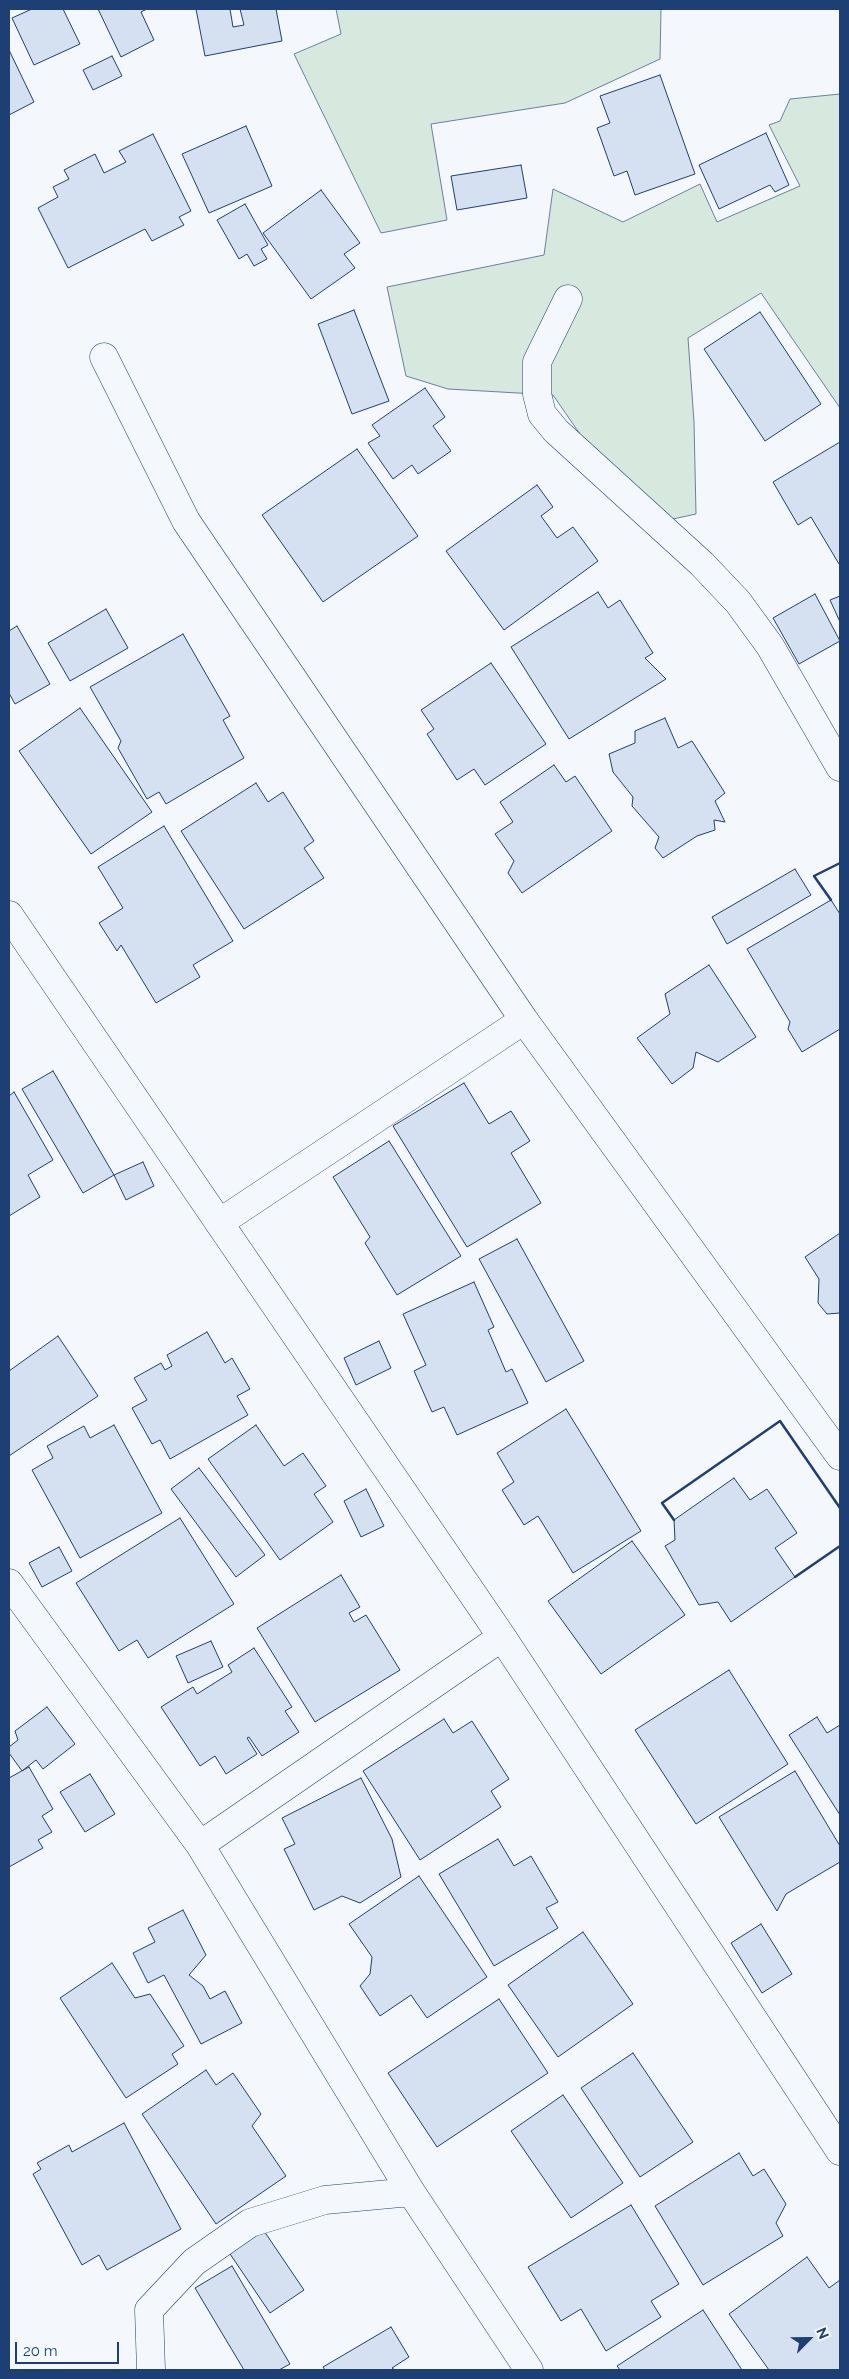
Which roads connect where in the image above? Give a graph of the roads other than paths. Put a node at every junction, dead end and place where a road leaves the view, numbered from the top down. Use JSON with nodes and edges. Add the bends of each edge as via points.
{"nodes":[{"id":1,"x":568,"y":299,"type":"dead end"},
{"id":2,"x":104,"y":357,"type":"dead end"},
{"id":3,"x":840,"y":768,"type":"edge"},
{"id":4,"x":9,"y":915,"type":"edge"},
{"id":5,"x":524,"y":1020,"type":"junction"},
{"id":6,"x":219,"y":1223,"type":"junction"},
{"id":7,"x":839,"y":1450,"type":"edge"},
{"id":8,"x":13,"y":1596,"type":"edge"},
{"id":9,"x":502,"y":1637,"type":"junction"},
{"id":10,"x":200,"y":1845,"type":"junction"},
{"id":11,"x":840,"y":2151,"type":"edge"},
{"id":12,"x":411,"y":2192,"type":"junction"},
{"id":13,"x":151,"y":2370,"type":"edge"},
{"id":14,"x":529,"y":2370,"type":"edge"}],
"edges":[{"from":1,"to":3,"type":"street","via":[[537,362],[537,394],[542,414],[556,432],[702,564],[738,602],[770,646]]},
{"from":2,"to":5,"type":"street","via":[[186,521]]},
{"from":4,"to":6,"type":"street"},
{"from":5,"to":6,"type":"street"},
{"from":5,"to":7,"type":"street"},
{"from":6,"to":9,"type":"street"},
{"from":8,"to":10,"type":"street"},
{"from":9,"to":10,"type":"street"},
{"from":9,"to":11,"type":"street"},
{"from":10,"to":12,"type":"street"},
{"from":12,"to":13,"type":"street","via":[[325,2200],[250,2223],[194,2262],[149,2310]]},
{"from":12,"to":14,"type":"street"}]}
